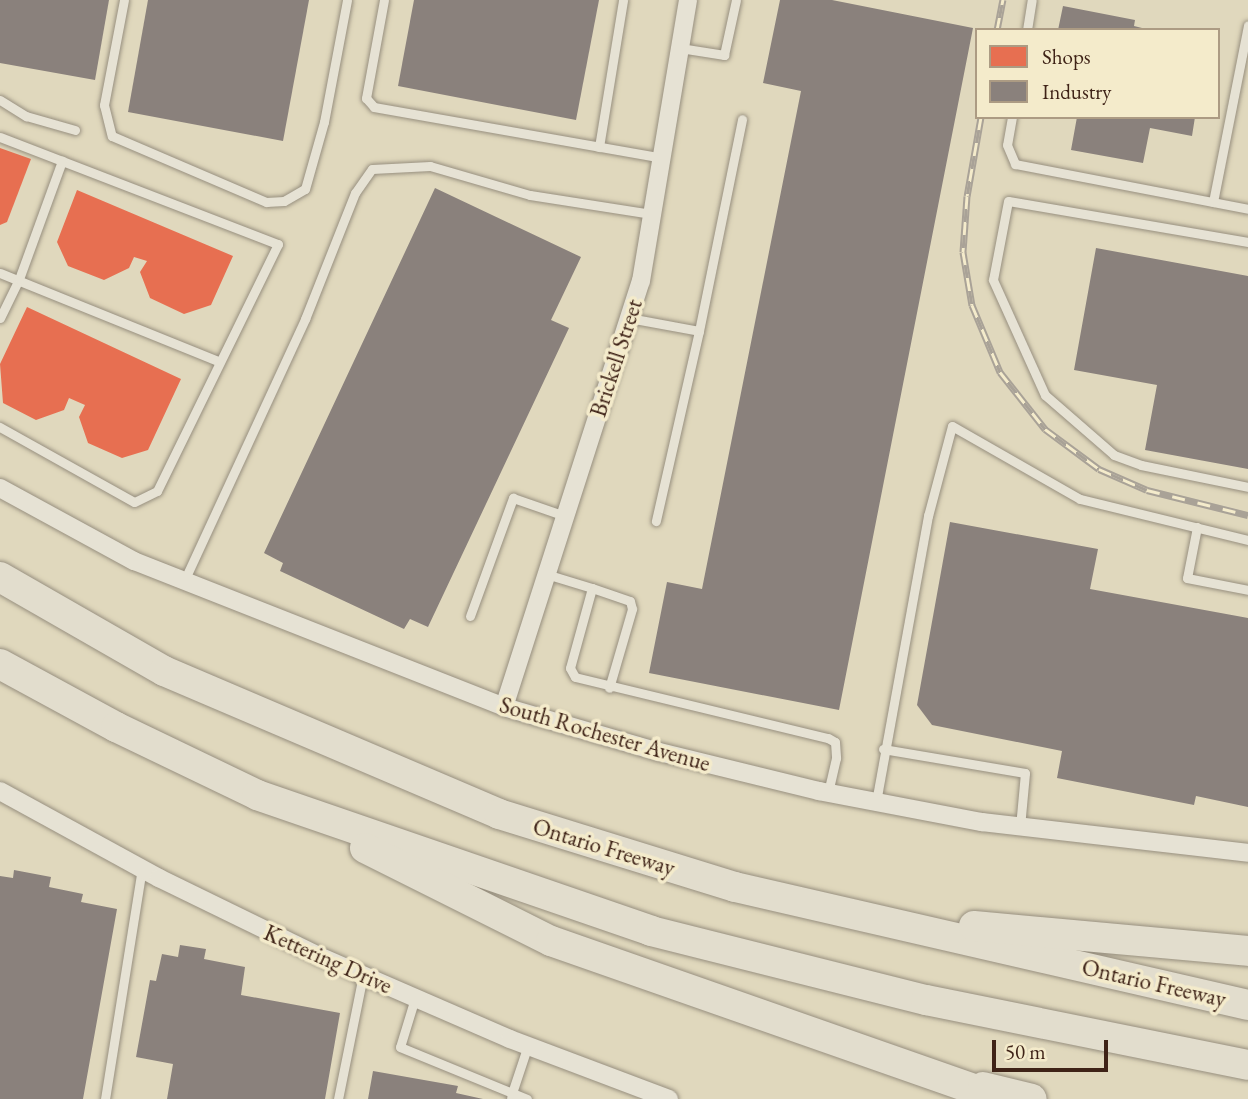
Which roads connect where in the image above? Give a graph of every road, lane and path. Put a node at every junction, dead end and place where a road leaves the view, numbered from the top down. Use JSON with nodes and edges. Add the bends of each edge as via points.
{"nodes":[{"id":1,"x":124,"y":0,"type":"edge"},
{"id":2,"x":347,"y":0,"type":"edge"},
{"id":3,"x":384,"y":0,"type":"edge"},
{"id":4,"x":623,"y":0,"type":"edge"},
{"id":5,"x":688,"y":0,"type":"edge"},
{"id":6,"x":736,"y":0,"type":"edge"},
{"id":7,"x":1032,"y":0,"type":"edge"},
{"id":8,"x":1248,"y":25,"type":"edge"},
{"id":9,"x":1027,"y":28,"type":"edge"},
{"id":10,"x":680,"y":48,"type":"junction"},
{"id":11,"x":0,"y":100,"type":"edge"},
{"id":12,"x":742,"y":118,"type":"dead end"},
{"id":13,"x":1012,"y":119,"type":"edge"},
{"id":14,"x":75,"y":131,"type":"dead end"},
{"id":15,"x":0,"y":136,"type":"edge"},
{"id":16,"x":598,"y":147,"type":"junction"},
{"id":17,"x":662,"y":158,"type":"junction"},
{"id":18,"x":62,"y":161,"type":"junction"},
{"id":19,"x":1213,"y":202,"type":"junction"},
{"id":20,"x":1248,"y":209,"type":"edge"},
{"id":21,"x":652,"y":214,"type":"junction"},
{"id":22,"x":1248,"y":242,"type":"edge"},
{"id":23,"x":0,"y":273,"type":"edge"},
{"id":24,"x":19,"y":279,"type":"junction"},
{"id":25,"x":0,"y":318,"type":"edge"},
{"id":26,"x":629,"y":318,"type":"junction"},
{"id":27,"x":699,"y":331,"type":"junction"},
{"id":28,"x":220,"y":362,"type":"junction"},
{"id":29,"x":0,"y":427,"type":"edge"},
{"id":30,"x":1248,"y":487,"type":"edge"},
{"id":31,"x":0,"y":488,"type":"edge"},
{"id":32,"x":565,"y":516,"type":"junction"},
{"id":33,"x":656,"y":521,"type":"dead end"},
{"id":34,"x":1196,"y":527,"type":"junction"},
{"id":35,"x":1248,"y":540,"type":"edge"},
{"id":36,"x":546,"y":574,"type":"junction"},
{"id":37,"x":0,"y":577,"type":"edge"},
{"id":38,"x":184,"y":581,"type":"junction"},
{"id":39,"x":592,"y":589,"type":"junction"},
{"id":40,"x":1248,"y":590,"type":"edge"},
{"id":41,"x":470,"y":616,"type":"dead end"},
{"id":42,"x":0,"y":664,"type":"edge"},
{"id":43,"x":609,"y":688,"type":"junction"},
{"id":44,"x":504,"y":706,"type":"junction"},
{"id":45,"x":883,"y":749,"type":"junction"},
{"id":46,"x":0,"y":791,"type":"edge"},
{"id":47,"x":828,"y":793,"type":"junction"},
{"id":48,"x":257,"y":795,"type":"junction"},
{"id":49,"x":876,"y":802,"type":"junction"},
{"id":50,"x":1020,"y":827,"type":"junction"},
{"id":51,"x":1248,"y":853,"type":"edge"},
{"id":52,"x":142,"y":869,"type":"junction"},
{"id":53,"x":852,"y":915,"type":"junction"},
{"id":54,"x":1248,"y":951,"type":"edge"},
{"id":55,"x":363,"y":975,"type":"junction"},
{"id":56,"x":415,"y":998,"type":"junction"},
{"id":57,"x":1247,"y":1004,"type":"edge"},
{"id":58,"x":528,"y":1045,"type":"junction"},
{"id":59,"x":1240,"y":1063,"type":"edge"},
{"id":60,"x":945,"y":1078,"type":"junction"},
{"id":61,"x":511,"y":1096,"type":"edge"},
{"id":62,"x":105,"y":1099,"type":"edge"},
{"id":63,"x":338,"y":1099,"type":"edge"},
{"id":64,"x":527,"y":1099,"type":"edge"},
{"id":65,"x":669,"y":1099,"type":"edge"},
{"id":66,"x":1002,"y":1099,"type":"edge"},
{"id":67,"x":1032,"y":1099,"type":"edge"}],
"edges":[{"from":1,"to":2,"type":"lane","via":[[104,105],[112,136],[266,202],[284,201],[305,190],[324,122]]},
{"from":3,"to":16,"type":"lane","via":[[366,98],[374,107]]},
{"from":4,"to":16,"type":"lane"},
{"from":5,"to":10,"type":"street","name":"Brickell Street"},
{"from":6,"to":10,"type":"lane","via":[[728,51],[718,54]]},
{"from":7,"to":9,"type":"lane"},
{"from":8,"to":19,"type":"lane"},
{"from":10,"to":17,"type":"street","name":"Brickell Street"},
{"from":11,"to":14,"type":"lane","via":[[26,116]]},
{"from":12,"to":27,"type":"lane"},
{"from":13,"to":19,"type":"lane","via":[[1007,145],[1015,164]]},
{"from":15,"to":18,"type":"lane"},
{"from":16,"to":17,"type":"lane"},
{"from":17,"to":21,"type":"street","name":"Brickell Street"},
{"from":18,"to":24,"type":"lane"},
{"from":18,"to":28,"type":"lane","via":[[278,244]]},
{"from":19,"to":20,"type":"lane"},
{"from":21,"to":26,"type":"street","name":"Brickell Street","via":[[641,281]]},
{"from":21,"to":38,"type":"lane","via":[[530,195],[430,166],[372,169],[355,193],[305,319]]},
{"from":22,"to":30,"type":"lane","via":[[1008,201],[993,280],[1045,395],[1114,455],[1141,466]]},
{"from":23,"to":24,"type":"lane"},
{"from":24,"to":25,"type":"lane"},
{"from":24,"to":28,"type":"lane"},
{"from":26,"to":27,"type":"lane"},
{"from":26,"to":32,"type":"street","name":"Brickell Street"},
{"from":27,"to":33,"type":"lane"},
{"from":28,"to":29,"type":"lane","via":[[157,491],[134,502]]},
{"from":31,"to":38,"type":"street","name":"South Rochester Avenue","via":[[134,561]]},
{"from":32,"to":36,"type":"street","name":"Brickell Street"},
{"from":32,"to":41,"type":"lane","via":[[513,498]]},
{"from":34,"to":35,"type":"lane"},
{"from":34,"to":40,"type":"lane","via":[[1187,578]]},
{"from":34,"to":45,"type":"lane","via":[[1080,499],[952,426],[928,516]]},
{"from":36,"to":39,"type":"lane"},
{"from":36,"to":44,"type":"street","name":"Brickell Street"},
{"from":37,"to":53,"type":"highway","name":"Ontario Freeway","via":[[164,671],[499,814],[735,887]]},
{"from":38,"to":44,"type":"street","name":"South Rochester Avenue"},
{"from":39,"to":43,"type":"lane","via":[[570,668],[575,677]]},
{"from":39,"to":43,"type":"lane","via":[[630,601],[632,609]]},
{"from":42,"to":48,"type":"highway"},
{"from":43,"to":47,"type":"lane","via":[[828,738],[835,743],[836,758]]},
{"from":44,"to":47,"type":"street","name":"South Rochester Avenue","via":[[659,752]]},
{"from":45,"to":49,"type":"lane"},
{"from":45,"to":50,"type":"lane","via":[[1025,773]]},
{"from":46,"to":52,"type":"street","name":"Kettering Drive"},
{"from":47,"to":49,"type":"street","name":"South Rochester Avenue"},
{"from":48,"to":59,"type":"highway","via":[[651,931],[926,1000]]},
{"from":48,"to":60,"type":"highway","via":[[551,942]]},
{"from":49,"to":50,"type":"street","name":"South Rochester Avenue"},
{"from":50,"to":51,"type":"street","name":"South Rochester Avenue"},
{"from":52,"to":55,"type":"street","name":"Kettering Drive"},
{"from":52,"to":62,"type":"lane"},
{"from":53,"to":54,"type":"highway"},
{"from":53,"to":57,"type":"highway","name":"Ontario Freeway"},
{"from":55,"to":56,"type":"street","name":"Kettering Drive"},
{"from":55,"to":63,"type":"lane"},
{"from":56,"to":58,"type":"street","name":"Kettering Drive"},
{"from":56,"to":61,"type":"lane","via":[[400,1047]]},
{"from":58,"to":61,"type":"lane"},
{"from":58,"to":65,"type":"street","name":"Kettering Drive"},
{"from":60,"to":66,"type":"highway"},
{"from":60,"to":67,"type":"highway"},
{"from":61,"to":64,"type":"lane"}]}
